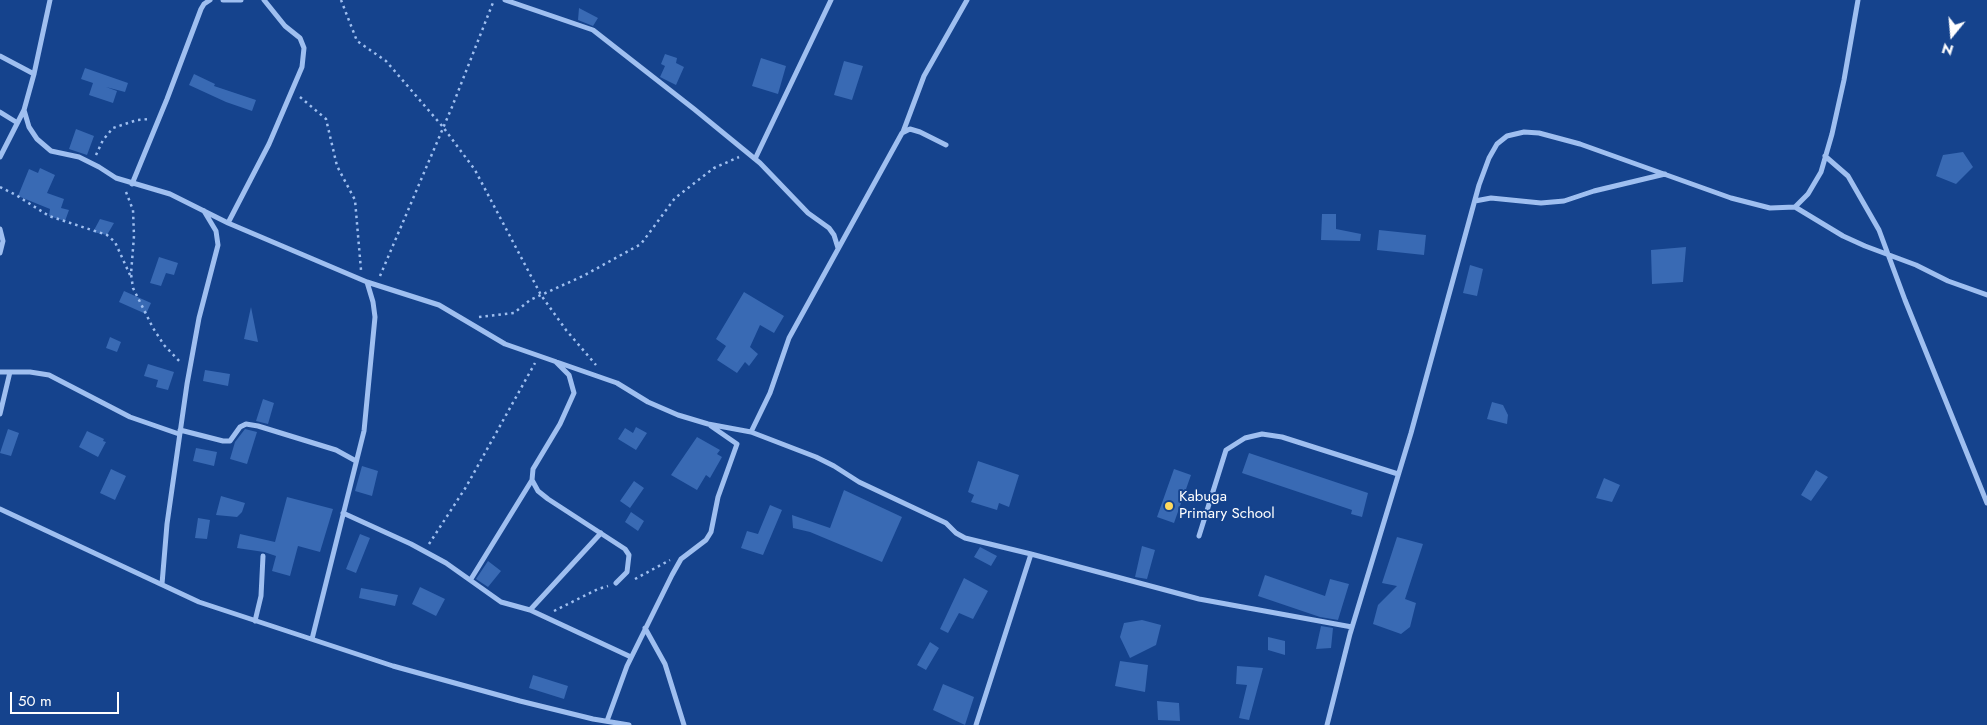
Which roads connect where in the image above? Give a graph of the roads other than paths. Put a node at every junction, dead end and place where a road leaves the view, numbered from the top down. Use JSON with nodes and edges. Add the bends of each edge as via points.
{"nodes":[{"id":1,"x":50,"y":0,"type":"edge"},
{"id":2,"x":210,"y":0,"type":"edge"},
{"id":3,"x":223,"y":0,"type":"edge"},
{"id":4,"x":241,"y":0,"type":"edge"},
{"id":5,"x":264,"y":0,"type":"edge"},
{"id":6,"x":505,"y":0,"type":"edge"},
{"id":7,"x":831,"y":0,"type":"edge"},
{"id":8,"x":967,"y":0,"type":"edge"},
{"id":9,"x":1858,"y":0,"type":"edge"},
{"id":10,"x":0,"y":56,"type":"edge"},
{"id":11,"x":34,"y":74,"type":"junction"},
{"id":12,"x":24,"y":110,"type":"junction"},
{"id":13,"x":0,"y":112,"type":"edge"},
{"id":14,"x":16,"y":122,"type":"junction"},
{"id":15,"x":902,"y":133,"type":"junction"},
{"id":16,"x":946,"y":145,"type":"dead end"},
{"id":17,"x":1825,"y":156,"type":"junction"},
{"id":18,"x":0,"y":158,"type":"edge"},
{"id":19,"x":755,"y":159,"type":"junction"},
{"id":20,"x":1665,"y":174,"type":"junction"},
{"id":21,"x":132,"y":184,"type":"junction"},
{"id":22,"x":1475,"y":200,"type":"junction"},
{"id":23,"x":1794,"y":207,"type":"junction"},
{"id":24,"x":203,"y":210,"type":"junction"},
{"id":25,"x":228,"y":223,"type":"junction"},
{"id":26,"x":0,"y":229,"type":"edge"},
{"id":27,"x":838,"y":248,"type":"junction"},
{"id":28,"x":0,"y":253,"type":"edge"},
{"id":29,"x":1887,"y":254,"type":"junction"},
{"id":30,"x":364,"y":281,"type":"junction"},
{"id":31,"x":1987,"y":295,"type":"edge"},
{"id":32,"x":554,"y":361,"type":"junction"},
{"id":33,"x":0,"y":372,"type":"edge"},
{"id":34,"x":10,"y":372,"type":"junction"},
{"id":35,"x":0,"y":414,"type":"edge"},
{"id":36,"x":708,"y":424,"type":"junction"},
{"id":37,"x":179,"y":432,"type":"junction"},
{"id":38,"x":751,"y":432,"type":"junction"},
{"id":39,"x":356,"y":461,"type":"junction"},
{"id":40,"x":1398,"y":474,"type":"junction"},
{"id":41,"x":532,"y":480,"type":"junction"},
{"id":42,"x":1987,"y":503,"type":"edge"},
{"id":43,"x":0,"y":509,"type":"edge"},
{"id":44,"x":343,"y":513,"type":"junction"},
{"id":45,"x":601,"y":533,"type":"junction"},
{"id":46,"x":1199,"y":536,"type":"dead end"},
{"id":47,"x":1031,"y":554,"type":"junction"},
{"id":48,"x":263,"y":556,"type":"dead end"},
{"id":49,"x":471,"y":580,"type":"junction"},
{"id":50,"x":616,"y":583,"type":"road end"},
{"id":51,"x":162,"y":584,"type":"junction"},
{"id":52,"x":530,"y":610,"type":"junction"},
{"id":53,"x":255,"y":621,"type":"junction"},
{"id":54,"x":1352,"y":627,"type":"junction"},
{"id":55,"x":645,"y":628,"type":"junction"},
{"id":56,"x":312,"y":639,"type":"junction"},
{"id":57,"x":631,"y":657,"type":"junction"},
{"id":58,"x":584,"y":717,"type":"junction"},
{"id":59,"x":607,"y":722,"type":"junction"},
{"id":60,"x":588,"y":725,"type":"edge"},
{"id":61,"x":629,"y":725,"type":"edge"},
{"id":62,"x":684,"y":725,"type":"edge"},
{"id":63,"x":976,"y":725,"type":"edge"},
{"id":64,"x":1327,"y":725,"type":"edge"}],
"edges":[{"from":1,"to":11,"type":"street"},
{"from":2,"to":21,"type":"street","via":[[201,9]]},
{"from":3,"to":4,"type":"street"},
{"from":5,"to":25,"type":"street","via":[[300,38],[304,48],[302,67],[269,144]]},
{"from":6,"to":19,"type":"street","via":[[593,30]]},
{"from":7,"to":19,"type":"street"},
{"from":8,"to":15,"type":"street","via":[[924,76]]},
{"from":9,"to":17,"type":"street","via":[[1844,80]]},
{"from":10,"to":11,"type":"street"},
{"from":11,"to":12,"type":"street"},
{"from":12,"to":14,"type":"street"},
{"from":12,"to":21,"type":"street","via":[[29,127],[46,148],[90,162]]},
{"from":13,"to":14,"type":"street"},
{"from":14,"to":18,"type":"street"},
{"from":15,"to":16,"type":"street","via":[[910,129]]},
{"from":15,"to":27,"type":"street"},
{"from":17,"to":23,"type":"street","via":[[1808,194]]},
{"from":17,"to":29,"type":"street","via":[[1848,176],[1879,230]]},
{"from":19,"to":27,"type":"street","via":[[808,214],[829,228]]},
{"from":20,"to":22,"type":"street","via":[[1564,201]]},
{"from":20,"to":22,"type":"street","via":[[1580,144],[1524,132],[1507,136],[1497,144]]},
{"from":20,"to":23,"type":"street","via":[[1731,198],[1770,208]]},
{"from":21,"to":24,"type":"street","via":[[170,194]]},
{"from":22,"to":40,"type":"street"},
{"from":23,"to":29,"type":"street","via":[[1843,236]]},
{"from":24,"to":25,"type":"street"},
{"from":24,"to":37,"type":"street","via":[[216,231],[218,245],[199,318]]},
{"from":25,"to":30,"type":"street"},
{"from":26,"to":28,"type":"street","via":[[3,241]]},
{"from":27,"to":38,"type":"street","via":[[789,338],[770,392]]},
{"from":29,"to":31,"type":"street"},
{"from":29,"to":42,"type":"street"},
{"from":30,"to":32,"type":"street","via":[[439,305],[505,344]]},
{"from":30,"to":39,"type":"street","via":[[375,317],[364,431]]},
{"from":32,"to":36,"type":"street","via":[[617,383],[648,402]]},
{"from":32,"to":41,"type":"street","via":[[569,375],[574,393],[533,469]]},
{"from":33,"to":34,"type":"street"},
{"from":34,"to":35,"type":"street"},
{"from":34,"to":37,"type":"street","via":[[49,375],[130,417]]},
{"from":36,"to":38,"type":"street"},
{"from":36,"to":55,"type":"street","via":[[736,442],[737,446],[718,497],[711,532],[682,559]]},
{"from":37,"to":39,"type":"street","via":[[230,441],[246,424],[336,450]]},
{"from":37,"to":51,"type":"street"},
{"from":38,"to":47,"type":"street","via":[[834,466],[859,482],[946,524],[965,538]]},
{"from":39,"to":44,"type":"street"},
{"from":40,"to":46,"type":"street","via":[[1282,437],[1262,434],[1245,438],[1226,450]]},
{"from":40,"to":54,"type":"street"},
{"from":41,"to":45,"type":"street","via":[[548,499]]},
{"from":41,"to":49,"type":"street"},
{"from":43,"to":51,"type":"street"},
{"from":44,"to":49,"type":"street","via":[[424,551]]},
{"from":44,"to":56,"type":"street"},
{"from":45,"to":50,"type":"street","via":[[618,543],[629,555],[627,572]]},
{"from":45,"to":52,"type":"street"},
{"from":47,"to":54,"type":"street","via":[[1198,599]]},
{"from":47,"to":63,"type":"street"},
{"from":48,"to":53,"type":"street","via":[[261,596]]},
{"from":49,"to":52,"type":"street","via":[[501,602]]},
{"from":51,"to":53,"type":"street","via":[[199,602]]},
{"from":52,"to":57,"type":"street"},
{"from":53,"to":56,"type":"street"},
{"from":54,"to":64,"type":"street"},
{"from":55,"to":57,"type":"street"},
{"from":55,"to":62,"type":"street","via":[[665,664]]},
{"from":56,"to":58,"type":"street","via":[[394,666]]},
{"from":57,"to":59,"type":"street"},
{"from":58,"to":59,"type":"street"},
{"from":58,"to":60,"type":"street"},
{"from":59,"to":61,"type":"street"}]}
